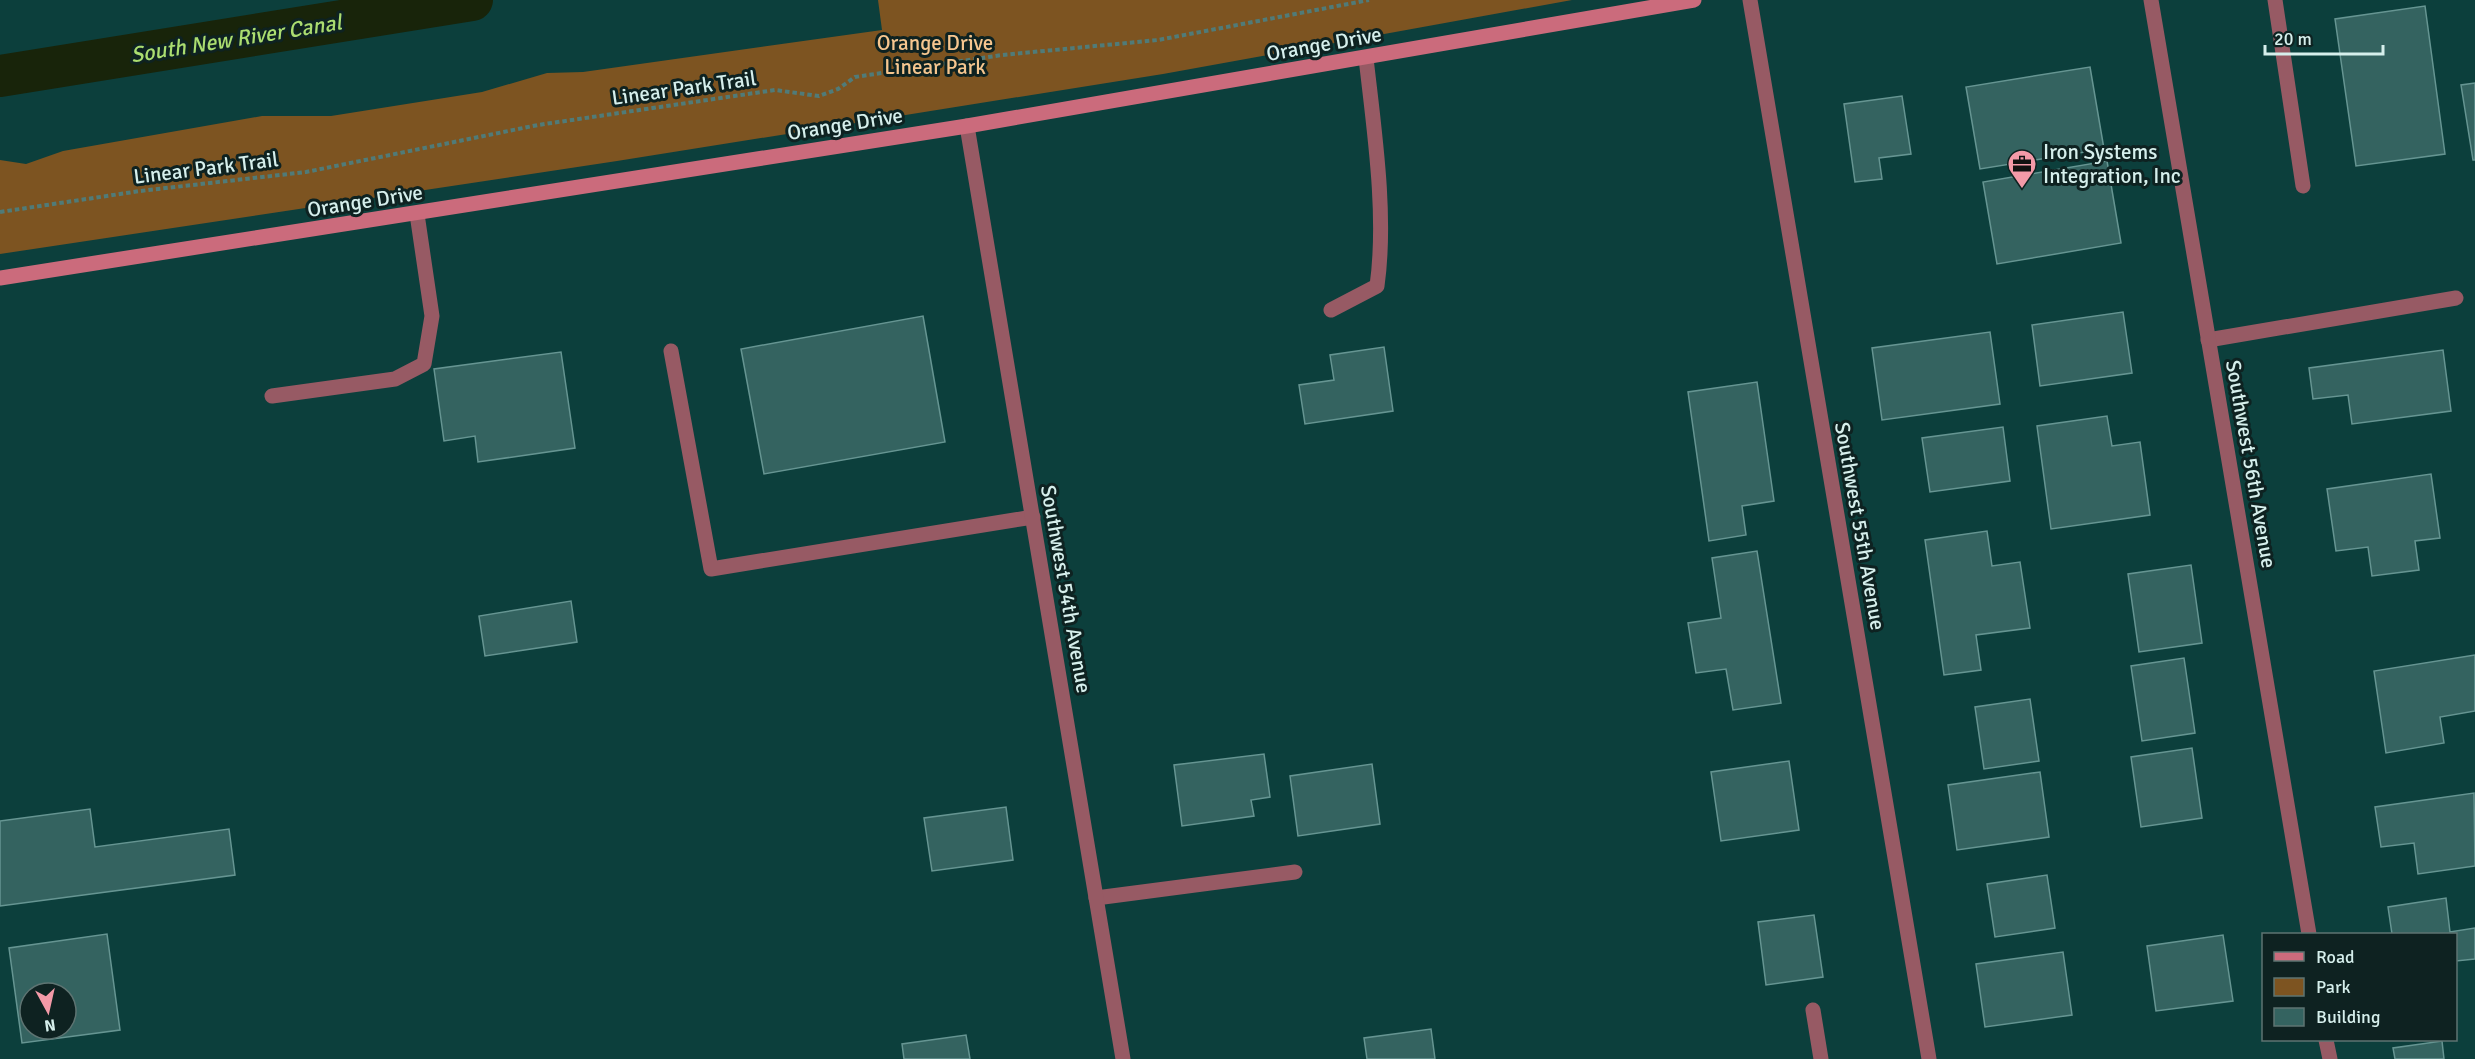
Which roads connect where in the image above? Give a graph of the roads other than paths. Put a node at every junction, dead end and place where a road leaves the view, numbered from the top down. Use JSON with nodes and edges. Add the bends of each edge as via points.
{"nodes":[{"id":1,"x":1694,"y":0,"type":"edge"},
{"id":2,"x":1750,"y":0,"type":"edge"},
{"id":3,"x":2151,"y":0,"type":"edge"},
{"id":4,"x":2275,"y":0,"type":"edge"},
{"id":5,"x":1366,"y":58,"type":"junction"},
{"id":6,"x":967,"y":126,"type":"junction"},
{"id":7,"x":2303,"y":186,"type":"dead end"},
{"id":8,"x":417,"y":214,"type":"junction"},
{"id":9,"x":0,"y":278,"type":"edge"},
{"id":10,"x":2456,"y":297,"type":"dead end"},
{"id":11,"x":1331,"y":310,"type":"dead end"},
{"id":12,"x":2208,"y":340,"type":"junction"},
{"id":13,"x":671,"y":351,"type":"dead end"},
{"id":14,"x":272,"y":396,"type":"dead end"},
{"id":15,"x":1033,"y":517,"type":"junction"},
{"id":16,"x":1295,"y":872,"type":"dead end"},
{"id":17,"x":1096,"y":898,"type":"junction"},
{"id":18,"x":2309,"y":933,"type":"edge"},
{"id":19,"x":1813,"y":1010,"type":"dead end"},
{"id":20,"x":2326,"y":1041,"type":"edge"},
{"id":21,"x":1123,"y":1059,"type":"edge"},
{"id":22,"x":1821,"y":1059,"type":"edge"},
{"id":23,"x":1929,"y":1059,"type":"edge"},
{"id":24,"x":2330,"y":1059,"type":"edge"}],
"edges":[{"from":1,"to":5,"type":"street","name":"Orange Drive"},
{"from":2,"to":23,"type":"street","name":"Southwest 55th Avenue"},
{"from":3,"to":12,"type":"street","name":"Southwest 56th Avenue"},
{"from":4,"to":7,"type":"street"},
{"from":5,"to":6,"type":"street","name":"Orange Drive"},
{"from":5,"to":11,"type":"street","via":[[1376,142],[1381,258],[1377,286]]},
{"from":6,"to":8,"type":"street","name":"Orange Drive"},
{"from":6,"to":15,"type":"street","name":"Southwest 54th Avenue"},
{"from":8,"to":9,"type":"street","name":"Orange Drive"},
{"from":8,"to":14,"type":"street","via":[[432,316],[424,364],[395,379]]},
{"from":10,"to":12,"type":"street"},
{"from":12,"to":18,"type":"street","name":"Southwest 56th Avenue"},
{"from":13,"to":15,"type":"street","via":[[711,568]]},
{"from":15,"to":17,"type":"street","name":"Southwest 54th Avenue"},
{"from":16,"to":17,"type":"street"},
{"from":17,"to":21,"type":"street","name":"Southwest 54th Avenue"},
{"from":19,"to":22,"type":"street"},
{"from":20,"to":24,"type":"street"}]}
